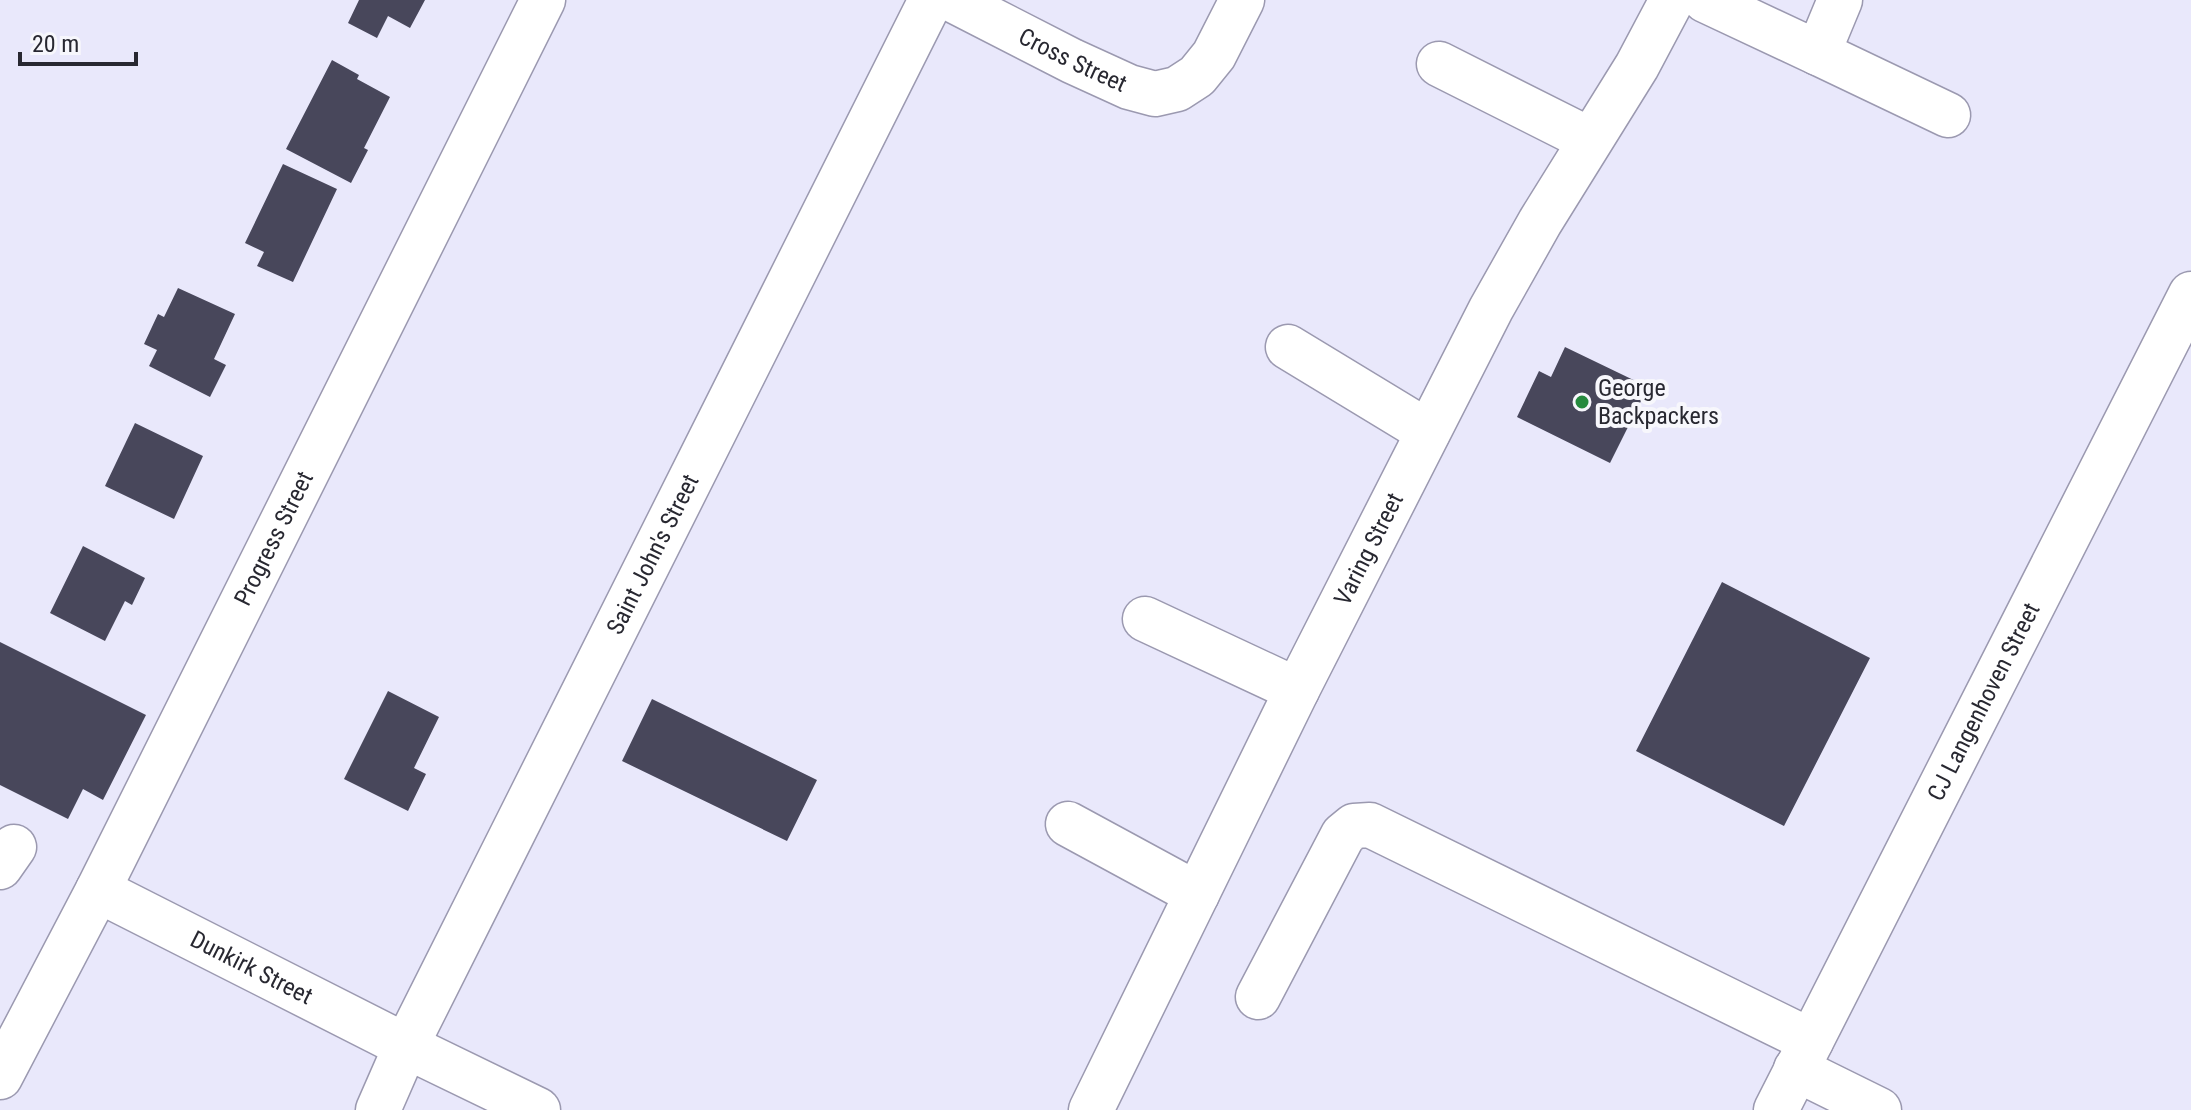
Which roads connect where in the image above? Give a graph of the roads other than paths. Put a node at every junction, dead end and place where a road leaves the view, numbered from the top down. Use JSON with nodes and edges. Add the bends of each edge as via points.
{"nodes":[{"id":1,"x":543,"y":0,"type":"edge"},
{"id":2,"x":931,"y":0,"type":"edge"},
{"id":3,"x":953,"y":0,"type":"edge"},
{"id":4,"x":1242,"y":0,"type":"edge"},
{"id":5,"x":1672,"y":0,"type":"edge"},
{"id":6,"x":1705,"y":0,"type":"edge"},
{"id":7,"x":1840,"y":0,"type":"edge"},
{"id":8,"x":1818,"y":53,"type":"junction"},
{"id":9,"x":1439,"y":64,"type":"dead end"},
{"id":10,"x":1948,"y":115,"type":"dead end"},
{"id":11,"x":1590,"y":140,"type":"junction"},
{"id":12,"x":2191,"y":294,"type":"edge"},
{"id":13,"x":1288,"y":347,"type":"dead end"},
{"id":14,"x":2178,"y":349,"type":"edge"},
{"id":15,"x":1428,"y":432,"type":"junction"},
{"id":16,"x":1145,"y":619,"type":"dead end"},
{"id":17,"x":1297,"y":690,"type":"junction"},
{"id":18,"x":1068,"y":824,"type":"dead end"},
{"id":19,"x":98,"y":890,"type":"junction"},
{"id":20,"x":1197,"y":894,"type":"junction"},
{"id":21,"x":1258,"y":997,"type":"dead end"},
{"id":22,"x":406,"y":1046,"type":"junction"},
{"id":23,"x":1803,"y":1055,"type":"junction"},
{"id":24,"x":0,"y":1077,"type":"edge"},
{"id":25,"x":378,"y":1110,"type":"edge"},
{"id":26,"x":538,"y":1110,"type":"edge"},
{"id":27,"x":1091,"y":1110,"type":"edge"},
{"id":28,"x":1776,"y":1110,"type":"edge"},
{"id":29,"x":1879,"y":1110,"type":"edge"}],
"edges":[{"from":1,"to":19,"type":"street","name":"Progress Street"},
{"from":2,"to":22,"type":"street","name":"Saint John's Street"},
{"from":3,"to":4,"type":"street","name":"Cross Street","via":[[1072,61],[1155,94],[1177,89],[1197,76]]},
{"from":5,"to":11,"type":"street","name":"Varing Street"},
{"from":6,"to":8,"type":"street"},
{"from":7,"to":8,"type":"street"},
{"from":8,"to":10,"type":"street"},
{"from":9,"to":11,"type":"street"},
{"from":11,"to":15,"type":"street","name":"Varing Street","via":[[1491,309]]},
{"from":12,"to":14,"type":"street","name":"CJ Langenhoven Street"},
{"from":13,"to":15,"type":"street"},
{"from":14,"to":23,"type":"street","name":"CJ Langenhoven Street"},
{"from":15,"to":17,"type":"street","name":"Varing Street"},
{"from":16,"to":17,"type":"street"},
{"from":17,"to":20,"type":"street","name":"Varing Street"},
{"from":18,"to":20,"type":"street"},
{"from":19,"to":22,"type":"street","name":"Dunkirk Street"},
{"from":19,"to":24,"type":"street","name":"Progress Street"},
{"from":20,"to":27,"type":"street","name":"Varing Street"},
{"from":21,"to":23,"type":"street","via":[[1343,835],[1354,826],[1370,825]]},
{"from":22,"to":25,"type":"street","name":"Saint John's Street"},
{"from":22,"to":26,"type":"street"},
{"from":23,"to":28,"type":"street","name":"CJ Langenhoven Street"},
{"from":23,"to":29,"type":"street"}]}
